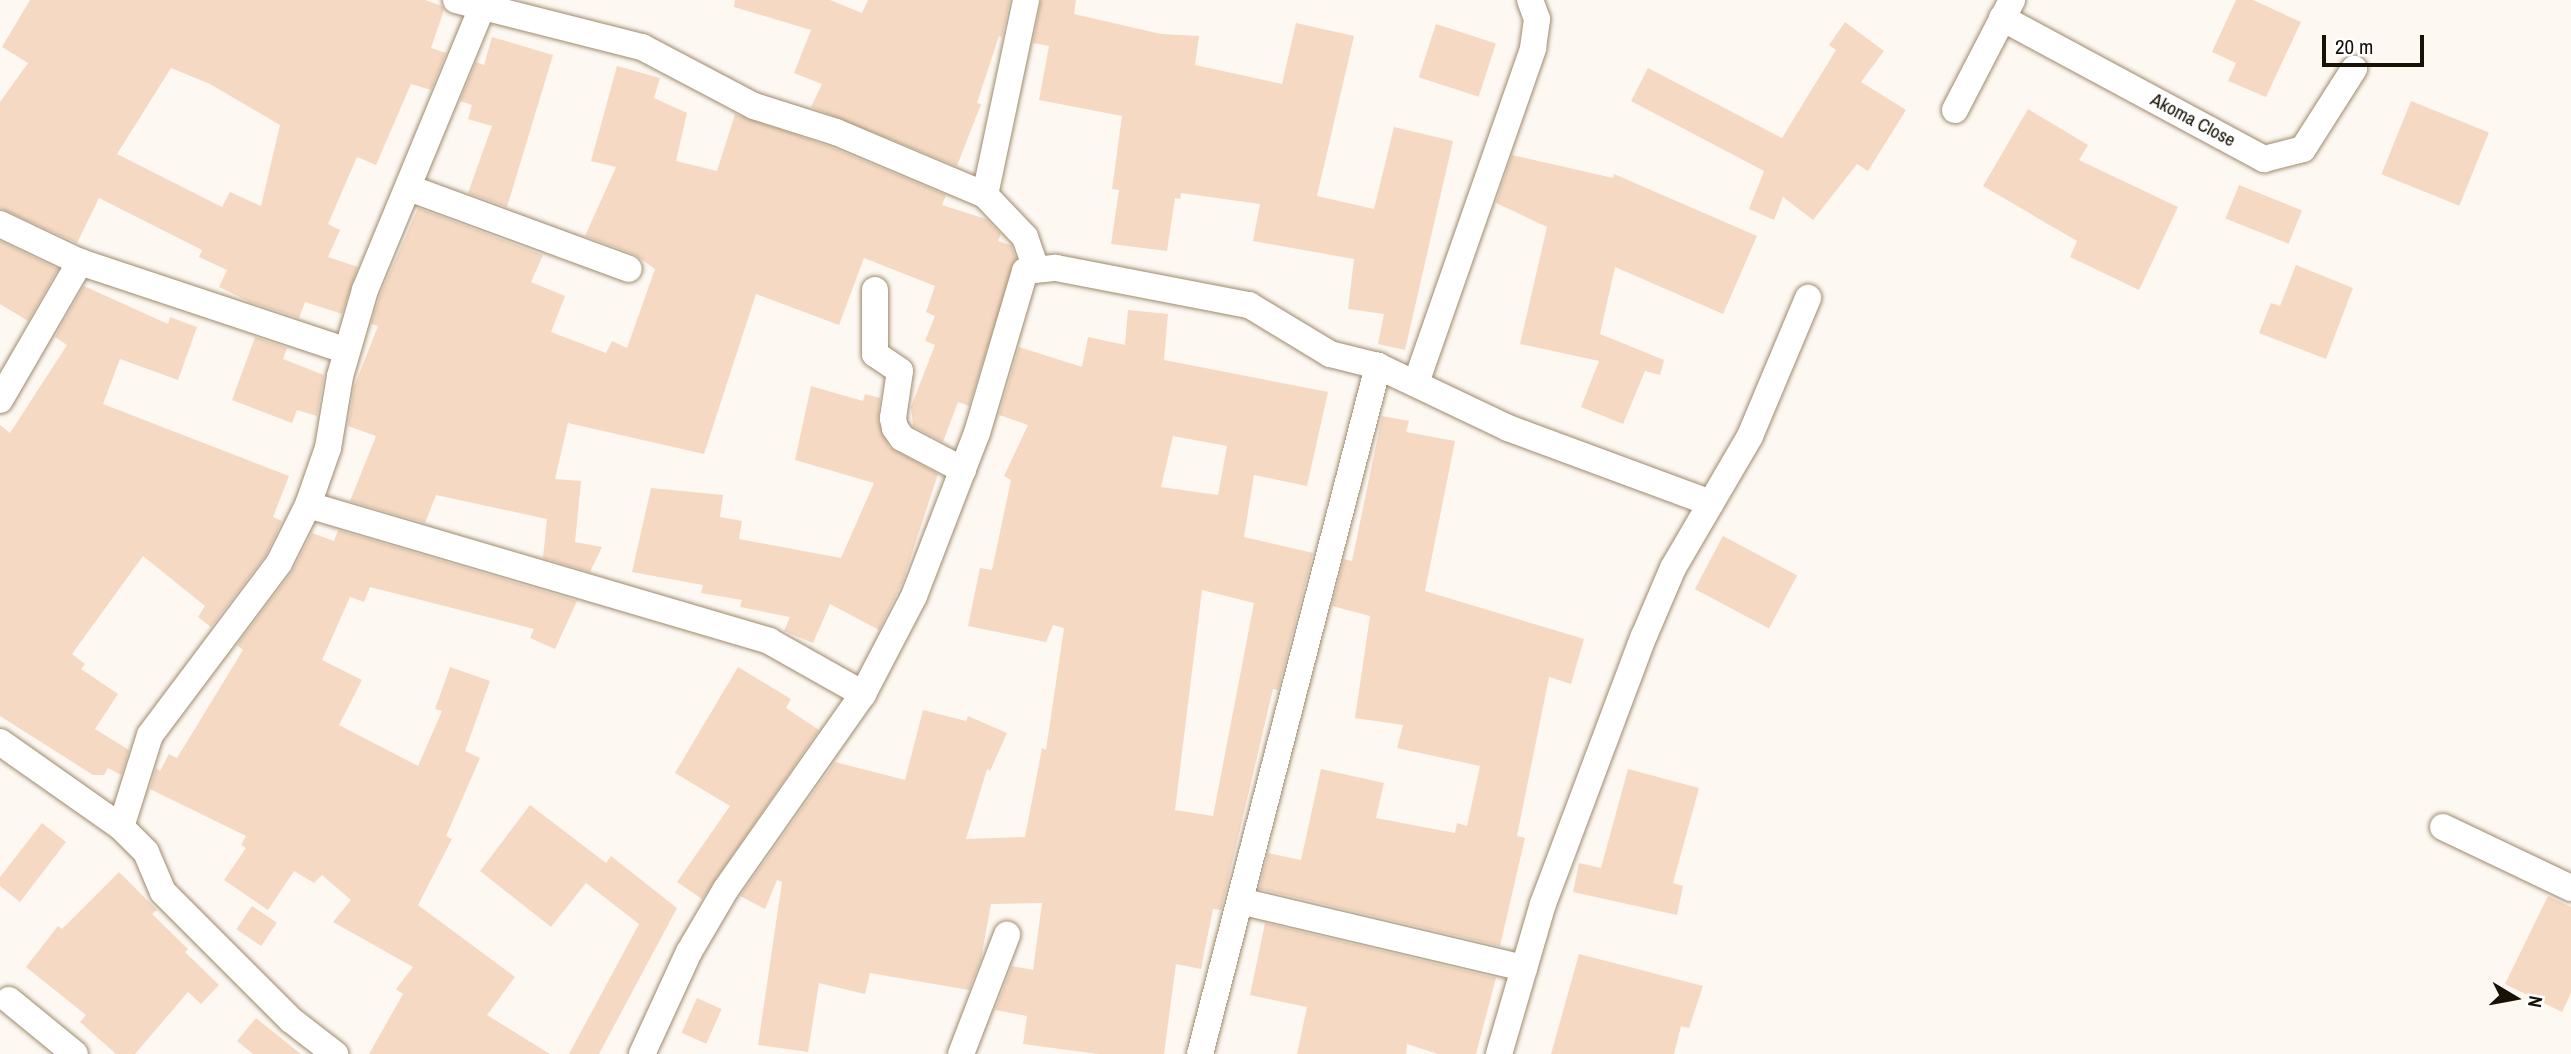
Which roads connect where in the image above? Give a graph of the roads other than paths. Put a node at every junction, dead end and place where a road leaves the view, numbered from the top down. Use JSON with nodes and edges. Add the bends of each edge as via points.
{"nodes":[{"id":1,"x":456,"y":0,"type":"edge"},
{"id":2,"x":1026,"y":0,"type":"edge"},
{"id":3,"x":1530,"y":0,"type":"edge"},
{"id":4,"x":485,"y":5,"type":"edge"},
{"id":5,"x":2007,"y":9,"type":"edge"},
{"id":6,"x":2354,"y":69,"type":"dead end"},
{"id":7,"x":1955,"y":110,"type":"dead end"},
{"id":8,"x":410,"y":188,"type":"junction"},
{"id":9,"x":985,"y":195,"type":"junction"},
{"id":10,"x":0,"y":224,"type":"edge"},
{"id":11,"x":80,"y":262,"type":"junction"},
{"id":12,"x":1035,"y":266,"type":"junction"},
{"id":13,"x":629,"y":269,"type":"dead end"},
{"id":14,"x":875,"y":290,"type":"dead end"},
{"id":15,"x":1808,"y":298,"type":"dead end"},
{"id":16,"x":347,"y":351,"type":"junction"},
{"id":17,"x":1378,"y":366,"type":"junction"},
{"id":18,"x":1416,"y":383,"type":"junction"},
{"id":19,"x":0,"y":400,"type":"edge"},
{"id":20,"x":962,"y":470,"type":"junction"},
{"id":21,"x":1711,"y":503,"type":"junction"},
{"id":22,"x":308,"y":505,"type":"junction"},
{"id":23,"x":863,"y":694,"type":"junction"},
{"id":24,"x":0,"y":742,"type":"edge"},
{"id":25,"x":121,"y":827,"type":"junction"},
{"id":26,"x":2443,"y":827,"type":"dead end"},
{"id":27,"x":2571,"y":888,"type":"edge"},
{"id":28,"x":1240,"y":901,"type":"junction"},
{"id":29,"x":1007,"y":935,"type":"dead end"},
{"id":30,"x":1524,"y":968,"type":"junction"},
{"id":31,"x":9,"y":1000,"type":"dead end"},
{"id":32,"x":75,"y":1054,"type":"edge"},
{"id":33,"x":335,"y":1054,"type":"edge"},
{"id":34,"x":642,"y":1054,"type":"edge"},
{"id":35,"x":961,"y":1054,"type":"edge"},
{"id":36,"x":1200,"y":1054,"type":"edge"},
{"id":37,"x":1499,"y":1054,"type":"edge"}],
"edges":[{"from":1,"to":4,"type":"street"},
{"from":2,"to":9,"type":"street"},
{"from":3,"to":18,"type":"street","via":[[1537,19],[1533,48]]},
{"from":4,"to":8,"type":"street"},
{"from":4,"to":9,"type":"street","via":[[642,47],[754,106],[836,132]]},
{"from":5,"to":6,"type":"street","name":"Akoma Close","via":[[2264,159],[2303,149]]},
{"from":5,"to":7,"type":"street"},
{"from":8,"to":13,"type":"street"},
{"from":8,"to":16,"type":"street","via":[[365,290]]},
{"from":9,"to":12,"type":"street","via":[[1025,237]]},
{"from":10,"to":11,"type":"street"},
{"from":11,"to":16,"type":"street"},
{"from":11,"to":19,"type":"street"},
{"from":12,"to":17,"type":"street","via":[[1233,300],[1271,317],[1330,354]]},
{"from":12,"to":20,"type":"street","via":[[1019,280]]},
{"from":14,"to":20,"type":"street","via":[[875,354],[900,371],[895,428],[902,438]]},
{"from":15,"to":21,"type":"street","via":[[1749,436]]},
{"from":16,"to":22,"type":"street","via":[[328,448]]},
{"from":17,"to":18,"type":"street"},
{"from":17,"to":28,"type":"street"},
{"from":18,"to":21,"type":"street","via":[[1508,428]]},
{"from":20,"to":23,"type":"street","via":[[914,596]]},
{"from":21,"to":30,"type":"street","via":[[1674,568],[1644,636],[1584,789]]},
{"from":22,"to":23,"type":"street","via":[[769,641]]},
{"from":22,"to":25,"type":"street","via":[[279,563],[150,735]]},
{"from":23,"to":34,"type":"street","via":[[726,889],[689,952]]},
{"from":24,"to":25,"type":"street"},
{"from":25,"to":33,"type":"street","via":[[146,852],[163,892],[291,1020]]},
{"from":26,"to":27,"type":"street"},
{"from":28,"to":30,"type":"street"},
{"from":28,"to":36,"type":"street"},
{"from":29,"to":35,"type":"street"},
{"from":30,"to":37,"type":"street"},
{"from":31,"to":32,"type":"street"}]}
